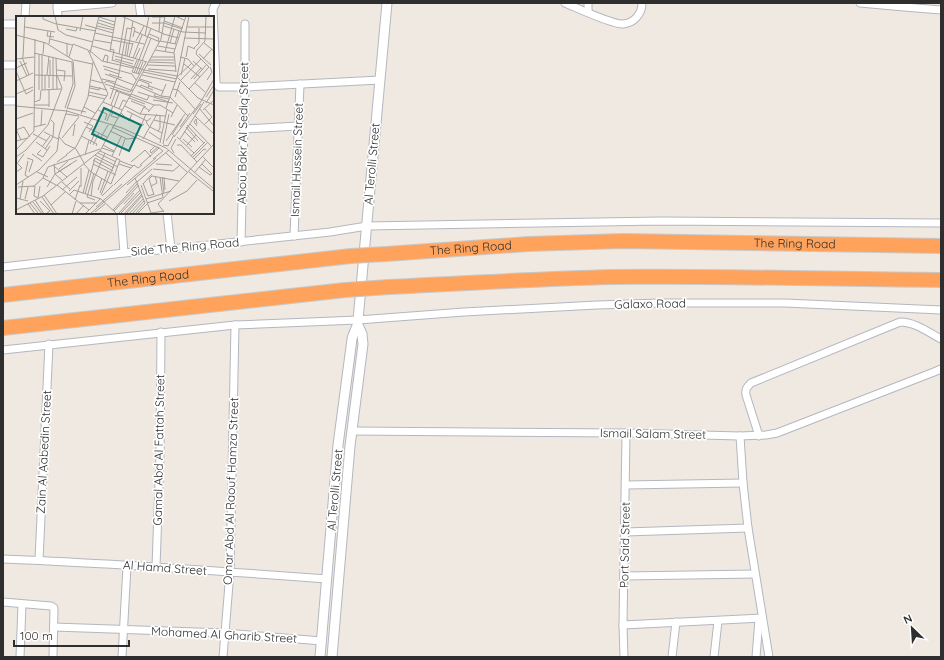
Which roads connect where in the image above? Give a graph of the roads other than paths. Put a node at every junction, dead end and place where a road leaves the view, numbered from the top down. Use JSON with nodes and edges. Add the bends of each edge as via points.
{"nodes":[{"id":1,"x":26,"y":3,"type":"edge"},
{"id":2,"x":112,"y":3,"type":"edge"},
{"id":3,"x":139,"y":3,"type":"edge"},
{"id":4,"x":216,"y":3,"type":"edge"},
{"id":5,"x":387,"y":3,"type":"edge"},
{"id":6,"x":565,"y":3,"type":"edge"},
{"id":7,"x":588,"y":3,"type":"edge"},
{"id":8,"x":642,"y":3,"type":"edge"},
{"id":9,"x":860,"y":3,"type":"edge"},
{"id":10,"x":885,"y":4,"type":"edge"},
{"id":11,"x":57,"y":6,"type":"edge"},
{"id":12,"x":931,"y":6,"type":"edge"},
{"id":13,"x":941,"y":10,"type":"edge"},
{"id":14,"x":588,"y":12,"type":"junction"},
{"id":15,"x":25,"y":16,"type":"edge"},
{"id":16,"x":58,"y":16,"type":"edge"},
{"id":17,"x":141,"y":16,"type":"edge"},
{"id":18,"x":213,"y":16,"type":"edge"},
{"id":19,"x":3,"y":24,"type":"edge"},
{"id":20,"x":16,"y":24,"type":"edge"},
{"id":21,"x":245,"y":24,"type":"dead end"},
{"id":22,"x":214,"y":27,"type":"edge"},
{"id":23,"x":3,"y":65,"type":"edge"},
{"id":24,"x":16,"y":65,"type":"edge"},
{"id":25,"x":380,"y":80,"type":"junction"},
{"id":26,"x":300,"y":84,"type":"junction"},
{"id":27,"x":245,"y":87,"type":"junction"},
{"id":28,"x":3,"y":101,"type":"edge"},
{"id":29,"x":16,"y":101,"type":"edge"},
{"id":30,"x":298,"y":126,"type":"junction"},
{"id":31,"x":244,"y":130,"type":"junction"},
{"id":32,"x":121,"y":214,"type":"edge"},
{"id":33,"x":167,"y":214,"type":"edge"},
{"id":34,"x":941,"y":223,"type":"edge"},
{"id":35,"x":367,"y":226,"type":"junction"},
{"id":36,"x":294,"y":236,"type":"junction"},
{"id":37,"x":241,"y":242,"type":"junction"},
{"id":38,"x":941,"y":246,"type":"edge"},
{"id":39,"x":171,"y":250,"type":"junction"},
{"id":40,"x":124,"y":253,"type":"junction"},
{"id":41,"x":3,"y":267,"type":"edge"},
{"id":42,"x":941,"y":280,"type":"edge"},
{"id":43,"x":3,"y":295,"type":"edge"},
{"id":44,"x":941,"y":310,"type":"edge"},
{"id":45,"x":358,"y":323,"type":"junction"},
{"id":46,"x":235,"y":325,"type":"junction"},
{"id":47,"x":3,"y":328,"type":"edge"},
{"id":48,"x":162,"y":332,"type":"junction"},
{"id":49,"x":941,"y":339,"type":"edge"},
{"id":50,"x":49,"y":344,"type":"junction"},
{"id":51,"x":3,"y":350,"type":"edge"},
{"id":52,"x":941,"y":369,"type":"edge"},
{"id":53,"x":352,"y":431,"type":"junction"},
{"id":54,"x":626,"y":433,"type":"junction"},
{"id":55,"x":740,"y":436,"type":"junction"},
{"id":56,"x":760,"y":436,"type":"junction"},
{"id":57,"x":743,"y":483,"type":"junction"},
{"id":58,"x":626,"y":485,"type":"junction"},
{"id":59,"x":748,"y":528,"type":"junction"},
{"id":60,"x":625,"y":532,"type":"junction"},
{"id":61,"x":3,"y":559,"type":"edge"},
{"id":62,"x":39,"y":560,"type":"junction"},
{"id":63,"x":127,"y":566,"type":"junction"},
{"id":64,"x":156,"y":567,"type":"junction"},
{"id":65,"x":230,"y":572,"type":"junction"},
{"id":66,"x":755,"y":574,"type":"junction"},
{"id":67,"x":624,"y":576,"type":"junction"},
{"id":68,"x":327,"y":579,"type":"junction"},
{"id":69,"x":3,"y":602,"type":"edge"},
{"id":70,"x":22,"y":604,"type":"junction"},
{"id":71,"x":761,"y":618,"type":"junction"},
{"id":72,"x":718,"y":621,"type":"junction"},
{"id":73,"x":676,"y":622,"type":"junction"},
{"id":74,"x":623,"y":625,"type":"junction"},
{"id":75,"x":54,"y":627,"type":"junction"},
{"id":76,"x":124,"y":630,"type":"junction"},
{"id":77,"x":225,"y":633,"type":"junction"},
{"id":78,"x":322,"y":641,"type":"junction"},
{"id":79,"x":20,"y":657,"type":"edge"},
{"id":80,"x":53,"y":657,"type":"edge"},
{"id":81,"x":122,"y":657,"type":"edge"},
{"id":82,"x":223,"y":657,"type":"edge"},
{"id":83,"x":320,"y":657,"type":"edge"},
{"id":84,"x":332,"y":657,"type":"edge"},
{"id":85,"x":624,"y":657,"type":"edge"},
{"id":86,"x":672,"y":657,"type":"edge"},
{"id":87,"x":714,"y":657,"type":"edge"},
{"id":88,"x":756,"y":657,"type":"edge"},
{"id":89,"x":769,"y":657,"type":"edge"}],
"edges":[{"from":1,"to":15,"type":"street"},
{"from":2,"to":11,"type":"street"},
{"from":3,"to":17,"type":"street"},
{"from":4,"to":18,"type":"street"},
{"from":5,"to":25,"type":"street","name":"Al Terolli Street"},
{"from":6,"to":14,"type":"street"},
{"from":7,"to":14,"type":"street"},
{"from":8,"to":14,"type":"street","via":[[638,16],[623,24]]},
{"from":9,"to":10,"type":"street"},
{"from":10,"to":12,"type":"street"},
{"from":11,"to":16,"type":"street"},
{"from":12,"to":13,"type":"street"},
{"from":19,"to":20,"type":"street"},
{"from":21,"to":27,"type":"street","name":"Abou Bakr Al Sediq Street"},
{"from":22,"to":27,"type":"street","via":[[217,85]]},
{"from":23,"to":24,"type":"street"},
{"from":25,"to":26,"type":"street"},
{"from":25,"to":35,"type":"street","name":"Al Terolli Street"},
{"from":26,"to":27,"type":"street"},
{"from":26,"to":30,"type":"street","name":"Ismail Hussein Street"},
{"from":27,"to":31,"type":"street","name":"Abou Bakr Al Sediq Street"},
{"from":28,"to":29,"type":"street"},
{"from":30,"to":31,"type":"street"},
{"from":30,"to":36,"type":"street","name":"Ismail Hussein Street"},
{"from":31,"to":37,"type":"street","name":"Abou Bakr Al Sediq Street"},
{"from":32,"to":40,"type":"street"},
{"from":33,"to":39,"type":"street"},
{"from":34,"to":35,"type":"street","name":"Side The Ring Road","via":[[660,221]]},
{"from":35,"to":36,"type":"street","name":"Side The Ring Road"},
{"from":35,"to":45,"type":"street","name":"Al Terolli Street"},
{"from":36,"to":37,"type":"street","name":"Side The Ring Road"},
{"from":37,"to":39,"type":"street","name":"Side The Ring Road"},
{"from":38,"to":43,"type":"highway","name":"The Ring Road","bridge":true,"via":[[670,241],[520,244],[351,256]]},
{"from":39,"to":40,"type":"street","name":"Side The Ring Road"},
{"from":40,"to":41,"type":"street","name":"Side The Ring Road"},
{"from":42,"to":47,"type":"highway","bridge":true,"via":[[714,277],[500,281],[345,290]]},
{"from":44,"to":45,"type":"street","name":"Galaxo Road","via":[[786,303],[660,303],[464,312]]},
{"from":45,"to":46,"type":"street"},
{"from":45,"to":53,"type":"street","name":"Al Terolli Street","via":[[363,344]]},
{"from":45,"to":68,"type":"street","name":"Al Terolli Street","via":[[352,339],[339,440]]},
{"from":46,"to":48,"type":"street"},
{"from":46,"to":65,"type":"street","name":"Omar Abd Al Raouf Hamza Street"},
{"from":48,"to":50,"type":"street"},
{"from":48,"to":64,"type":"street","name":"Gamal Abd Al Fattah Street"},
{"from":49,"to":56,"type":"street","via":[[913,324],[900,322],[751,383],[747,386],[746,395]]},
{"from":50,"to":51,"type":"street"},
{"from":50,"to":62,"type":"street","name":"Zain Al Aabedin Street"},
{"from":52,"to":56,"type":"street","name":"Ismail Salam Street","via":[[777,433]]},
{"from":53,"to":54,"type":"street","name":"Ismail Salam Street"},
{"from":53,"to":84,"type":"street","name":"Al Terolli Street"},
{"from":54,"to":55,"type":"street","name":"Ismail Salam Street"},
{"from":54,"to":58,"type":"street","name":"Port Said Street"},
{"from":55,"to":56,"type":"street","name":"Ismail Salam Street"},
{"from":55,"to":57,"type":"street"},
{"from":57,"to":58,"type":"street"},
{"from":57,"to":59,"type":"street"},
{"from":58,"to":60,"type":"street","name":"Port Said Street"},
{"from":59,"to":60,"type":"street"},
{"from":59,"to":66,"type":"street"},
{"from":60,"to":67,"type":"street","name":"Port Said Street"},
{"from":61,"to":62,"type":"street","name":"Al Hamd Street"},
{"from":62,"to":63,"type":"street","name":"Al Hamd Street"},
{"from":63,"to":64,"type":"street","name":"Al Hamd Street"},
{"from":63,"to":76,"type":"street"},
{"from":64,"to":65,"type":"street","name":"Al Hamd Street"},
{"from":65,"to":68,"type":"street","name":"Al Hamd Street"},
{"from":65,"to":77,"type":"street","name":"Omar Abd Al Raouf Hamza Street"},
{"from":66,"to":67,"type":"street"},
{"from":66,"to":71,"type":"street"},
{"from":67,"to":74,"type":"street","name":"Port Said Street"},
{"from":68,"to":78,"type":"street","name":"Al Terolli Street"},
{"from":69,"to":70,"type":"street"},
{"from":70,"to":75,"type":"street","via":[[53,607]]},
{"from":70,"to":79,"type":"street"},
{"from":71,"to":72,"type":"street"},
{"from":71,"to":88,"type":"street"},
{"from":71,"to":89,"type":"street"},
{"from":72,"to":73,"type":"street"},
{"from":72,"to":87,"type":"street"},
{"from":73,"to":74,"type":"street"},
{"from":73,"to":86,"type":"street"},
{"from":74,"to":85,"type":"street","name":"Port Said Street"},
{"from":75,"to":76,"type":"street","name":"Mohamed Al Gharib Street"},
{"from":75,"to":80,"type":"street"},
{"from":76,"to":77,"type":"street","name":"Mohamed Al Gharib Street"},
{"from":76,"to":81,"type":"street"},
{"from":77,"to":78,"type":"street","name":"Mohamed Al Gharib Street"},
{"from":77,"to":82,"type":"street","name":"Omar Abd Al Raouf Hamza Street"},
{"from":78,"to":83,"type":"street","name":"Al Terolli Street"}]}
